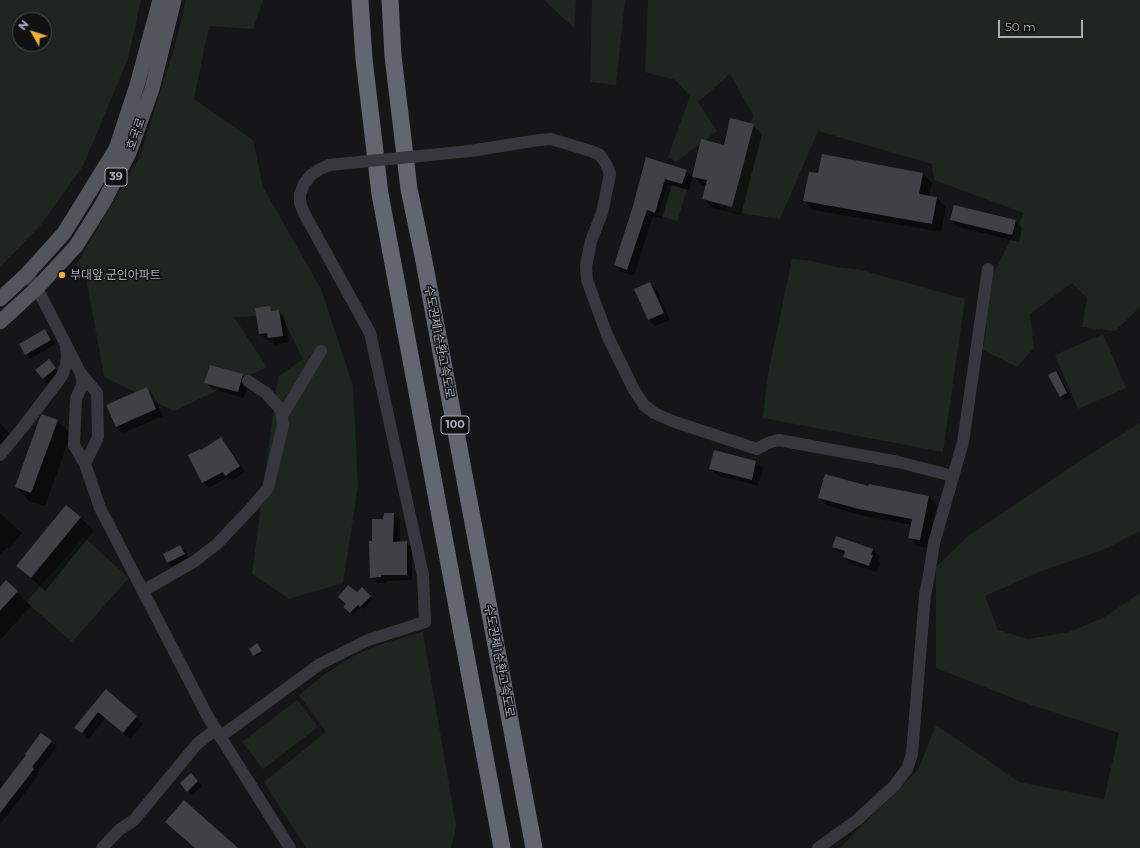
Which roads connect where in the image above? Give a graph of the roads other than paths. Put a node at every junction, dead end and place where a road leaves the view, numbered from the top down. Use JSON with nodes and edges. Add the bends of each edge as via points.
{"nodes":[{"id":1,"x":160,"y":0,"type":"edge"},
{"id":2,"x":174,"y":0,"type":"edge"},
{"id":3,"x":360,"y":0,"type":"edge"},
{"id":4,"x":390,"y":0,"type":"edge"},
{"id":5,"x":988,"y":269,"type":"dead end"},
{"id":6,"x":28,"y":274,"type":"junction"},
{"id":7,"x":37,"y":288,"type":"junction"},
{"id":8,"x":0,"y":299,"type":"edge"},
{"id":9,"x":0,"y":322,"type":"edge"},
{"id":10,"x":66,"y":345,"type":"junction"},
{"id":11,"x":321,"y":351,"type":"dead end"},
{"id":12,"x":80,"y":372,"type":"junction"},
{"id":13,"x":248,"y":381,"type":"dead end"},
{"id":14,"x":282,"y":416,"type":"junction"},
{"id":15,"x":0,"y":455,"type":"edge"},
{"id":16,"x":85,"y":464,"type":"junction"},
{"id":17,"x":953,"y":476,"type":"junction"},
{"id":18,"x":143,"y":591,"type":"junction"},
{"id":19,"x":218,"y":733,"type":"junction"},
{"id":20,"x":102,"y":848,"type":"edge"},
{"id":21,"x":290,"y":848,"type":"edge"},
{"id":22,"x":502,"y":848,"type":"edge"},
{"id":23,"x":534,"y":848,"type":"edge"},
{"id":24,"x":818,"y":848,"type":"edge"}],
"edges":[{"from":1,"to":6,"type":"main road","name":"호국로","number":"39","via":[[137,85],[116,149],[64,233]]},
{"from":2,"to":7,"type":"main road","name":"호국로","number":"39","via":[[152,89],[129,153],[103,204],[76,246]]},
{"from":3,"to":22,"type":"highway","number":"100","via":[[364,59],[380,194]]},
{"from":4,"to":23,"type":"highway","name":"수도권제1순환고속도로","number":"100","via":[[393,56],[409,189]]},
{"from":5,"to":17,"type":"lane","via":[[963,442]]},
{"from":6,"to":7,"type":"lane"},
{"from":6,"to":8,"type":"main road","name":"호국로","number":"39"},
{"from":7,"to":9,"type":"main road","name":"호국로","number":"39"},
{"from":7,"to":10,"type":"lane"},
{"from":10,"to":12,"type":"lane"},
{"from":10,"to":15,"type":"lane","via":[[66,365],[62,376]]},
{"from":11,"to":14,"type":"lane"},
{"from":12,"to":16,"type":"lane","via":[[83,383],[76,399],[74,445]]},
{"from":12,"to":16,"type":"lane","via":[[97,393],[98,438]]},
{"from":13,"to":14,"type":"lane","via":[[266,393],[281,410]]},
{"from":14,"to":18,"type":"lane","via":[[283,425],[268,488],[217,544],[195,561]]},
{"from":16,"to":18,"type":"lane","via":[[100,508]]},
{"from":17,"to":19,"type":"lane","bridge":true,"via":[[898,462],[779,440],[757,449],[675,422],[654,413],[644,405],[607,335],[587,280],[586,266],[591,241],[602,213],[610,174],[600,155],[551,139],[320,168],[304,184],[300,203],[370,333],[421,568],[425,622],[368,640],[320,664]]},
{"from":17,"to":24,"type":"lane","via":[[934,543],[925,595],[912,754],[906,769],[894,786],[857,820]]},
{"from":18,"to":19,"type":"lane"},
{"from":19,"to":20,"type":"lane","via":[[197,744],[134,820],[119,830]]},
{"from":19,"to":21,"type":"lane"}]}
